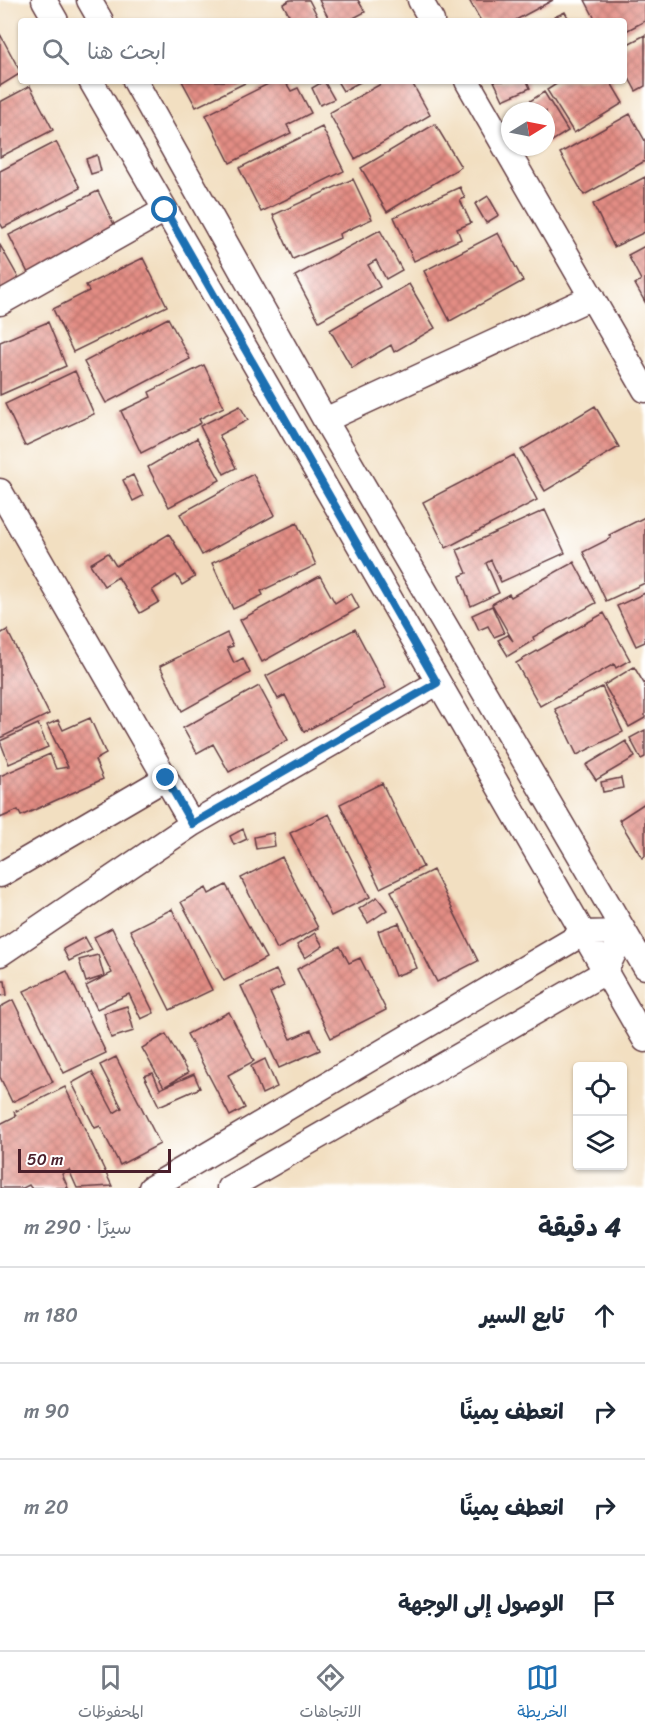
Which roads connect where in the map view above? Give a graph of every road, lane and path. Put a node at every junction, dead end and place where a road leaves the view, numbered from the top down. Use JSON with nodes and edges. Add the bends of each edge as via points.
{"nodes":[{"id":1,"x":44,"y":0,"type":"edge"},
{"id":2,"x":89,"y":0,"type":"edge"},
{"id":3,"x":420,"y":0,"type":"edge"},
{"id":4,"x":54,"y":18,"type":"edge"},
{"id":5,"x":99,"y":18,"type":"edge"},
{"id":6,"x":430,"y":18,"type":"edge"},
{"id":7,"x":93,"y":84,"type":"edge"},
{"id":8,"x":137,"y":84,"type":"edge"},
{"id":9,"x":469,"y":84,"type":"edge"},
{"id":10,"x":165,"y":210,"type":"junction"},
{"id":11,"x":591,"y":297,"type":"junction"},
{"id":12,"x":0,"y":303,"type":"edge"},
{"id":13,"x":645,"y":390,"type":"edge"},
{"id":14,"x":325,"y":420,"type":"junction"},
{"id":15,"x":0,"y":491,"type":"edge"},
{"id":16,"x":437,"y":683,"type":"junction"},
{"id":17,"x":166,"y":778,"type":"junction"},
{"id":18,"x":192,"y":824,"type":"junction"},
{"id":19,"x":0,"y":875,"type":"edge"},
{"id":20,"x":624,"y":932,"type":"junction"},
{"id":21,"x":584,"y":933,"type":"junction"},
{"id":22,"x":0,"y":954,"type":"edge"},
{"id":23,"x":645,"y":967,"type":"edge"},
{"id":24,"x":605,"y":972,"type":"junction"},
{"id":25,"x":645,"y":1040,"type":"edge"},
{"id":26,"x":151,"y":1188,"type":"edge"},
{"id":27,"x":229,"y":1188,"type":"edge"}],
"edges":[{"from":1,"to":4,"type":"street"},
{"from":2,"to":5,"type":"street"},
{"from":3,"to":6,"type":"street"},
{"from":7,"to":10,"type":"street"},
{"from":8,"to":14,"type":"street"},
{"from":9,"to":11,"type":"street"},
{"from":10,"to":12,"type":"street"},
{"from":10,"to":16,"type":"street"},
{"from":11,"to":13,"type":"street"},
{"from":11,"to":14,"type":"street"},
{"from":14,"to":20,"type":"street"},
{"from":15,"to":17,"type":"street"},
{"from":16,"to":18,"type":"street"},
{"from":16,"to":21,"type":"street"},
{"from":17,"to":18,"type":"street"},
{"from":17,"to":19,"type":"street"},
{"from":18,"to":22,"type":"street"},
{"from":20,"to":21,"type":"street"},
{"from":20,"to":23,"type":"street"},
{"from":20,"to":24,"type":"street"},
{"from":21,"to":24,"type":"street"},
{"from":21,"to":26,"type":"street"},
{"from":24,"to":25,"type":"street"},
{"from":24,"to":27,"type":"street"}]}
